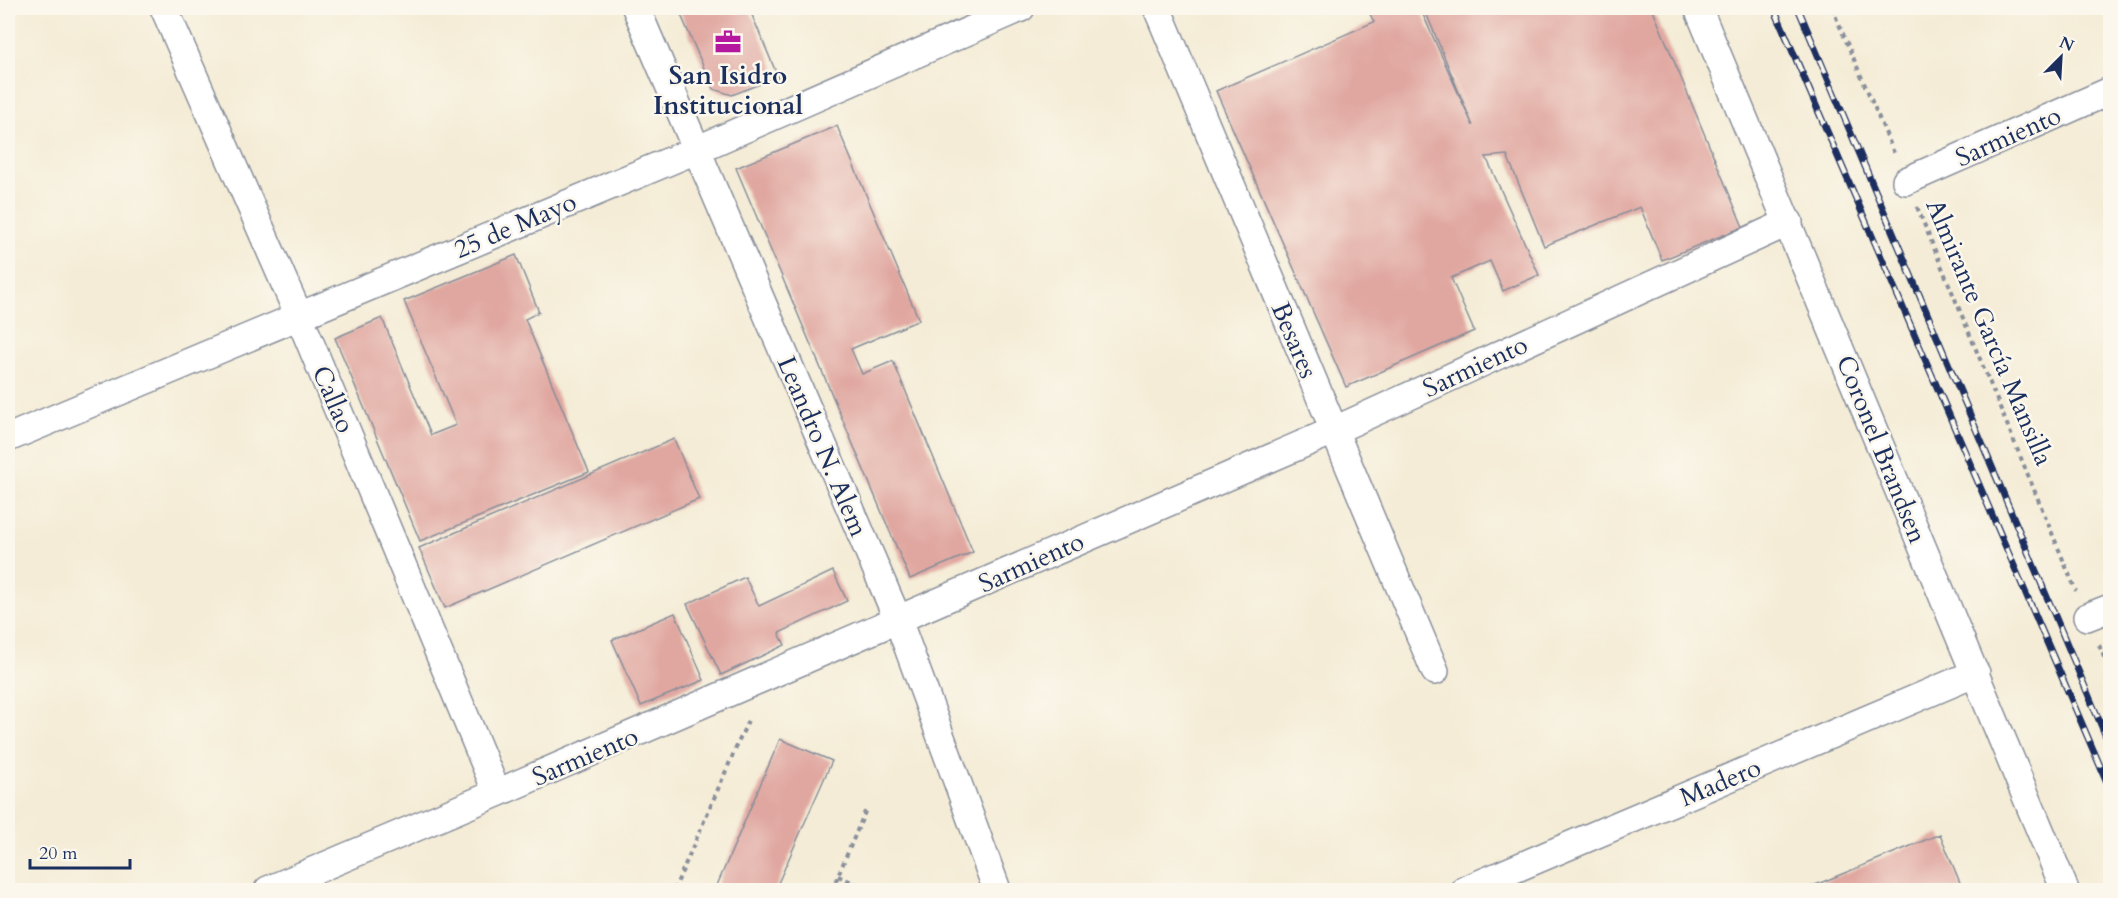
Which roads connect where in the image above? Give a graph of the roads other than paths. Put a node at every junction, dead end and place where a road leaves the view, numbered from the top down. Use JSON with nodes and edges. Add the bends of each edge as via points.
{"nodes":[{"id":1,"x":164,"y":8,"type":"edge"},
{"id":2,"x":636,"y":8,"type":"edge"},
{"id":3,"x":1021,"y":8,"type":"edge"},
{"id":4,"x":1158,"y":8,"type":"edge"},
{"id":5,"x":1698,"y":8,"type":"edge"},
{"id":6,"x":2110,"y":91,"type":"edge"},
{"id":7,"x":696,"y":150,"type":"junction"},
{"id":8,"x":1906,"y":181,"type":"road end"},
{"id":9,"x":1789,"y":222,"type":"junction"},
{"id":10,"x":299,"y":316,"type":"junction"},
{"id":11,"x":1333,"y":431,"type":"junction"},
{"id":12,"x":8,"y":438,"type":"edge"},
{"id":13,"x":898,"y":620,"type":"junction"},
{"id":14,"x":1435,"y":671,"type":"dead end"},
{"id":15,"x":1976,"y":673,"type":"junction"},
{"id":16,"x":497,"y":793,"type":"junction"},
{"id":17,"x":1519,"y":880,"type":"edge"},
{"id":18,"x":268,"y":891,"type":"edge"},
{"id":19,"x":997,"y":891,"type":"edge"},
{"id":20,"x":1465,"y":891,"type":"edge"},
{"id":21,"x":2065,"y":891,"type":"edge"}],
"edges":[{"from":1,"to":10,"type":"street","name":"Callao"},
{"from":2,"to":7,"type":"street","name":"Leandro N. Alem"},
{"from":3,"to":7,"type":"street","name":"25 de Mayo"},
{"from":4,"to":11,"type":"street","name":"Besares"},
{"from":5,"to":9,"type":"street","name":"Coronel Brandsen"},
{"from":6,"to":8,"type":"street","name":"Sarmiento"},
{"from":7,"to":10,"type":"street","name":"25 de Mayo"},
{"from":7,"to":13,"type":"street","name":"Leandro N. Alem"},
{"from":9,"to":11,"type":"street","name":"Sarmiento"},
{"from":9,"to":15,"type":"street","name":"Coronel Brandsen"},
{"from":10,"to":12,"type":"street","name":"25 de Mayo"},
{"from":10,"to":16,"type":"street","name":"Callao"},
{"from":11,"to":13,"type":"street","name":"Sarmiento"},
{"from":11,"to":14,"type":"street","name":"Besares"},
{"from":13,"to":16,"type":"street","name":"Sarmiento"},
{"from":13,"to":19,"type":"street","name":"Leandro N. Alem"},
{"from":15,"to":17,"type":"street","name":"Madero"},
{"from":15,"to":21,"type":"street","name":"Coronel Brandsen"},
{"from":16,"to":18,"type":"street","name":"Sarmiento"},
{"from":17,"to":20,"type":"street","name":"Madero"}]}
